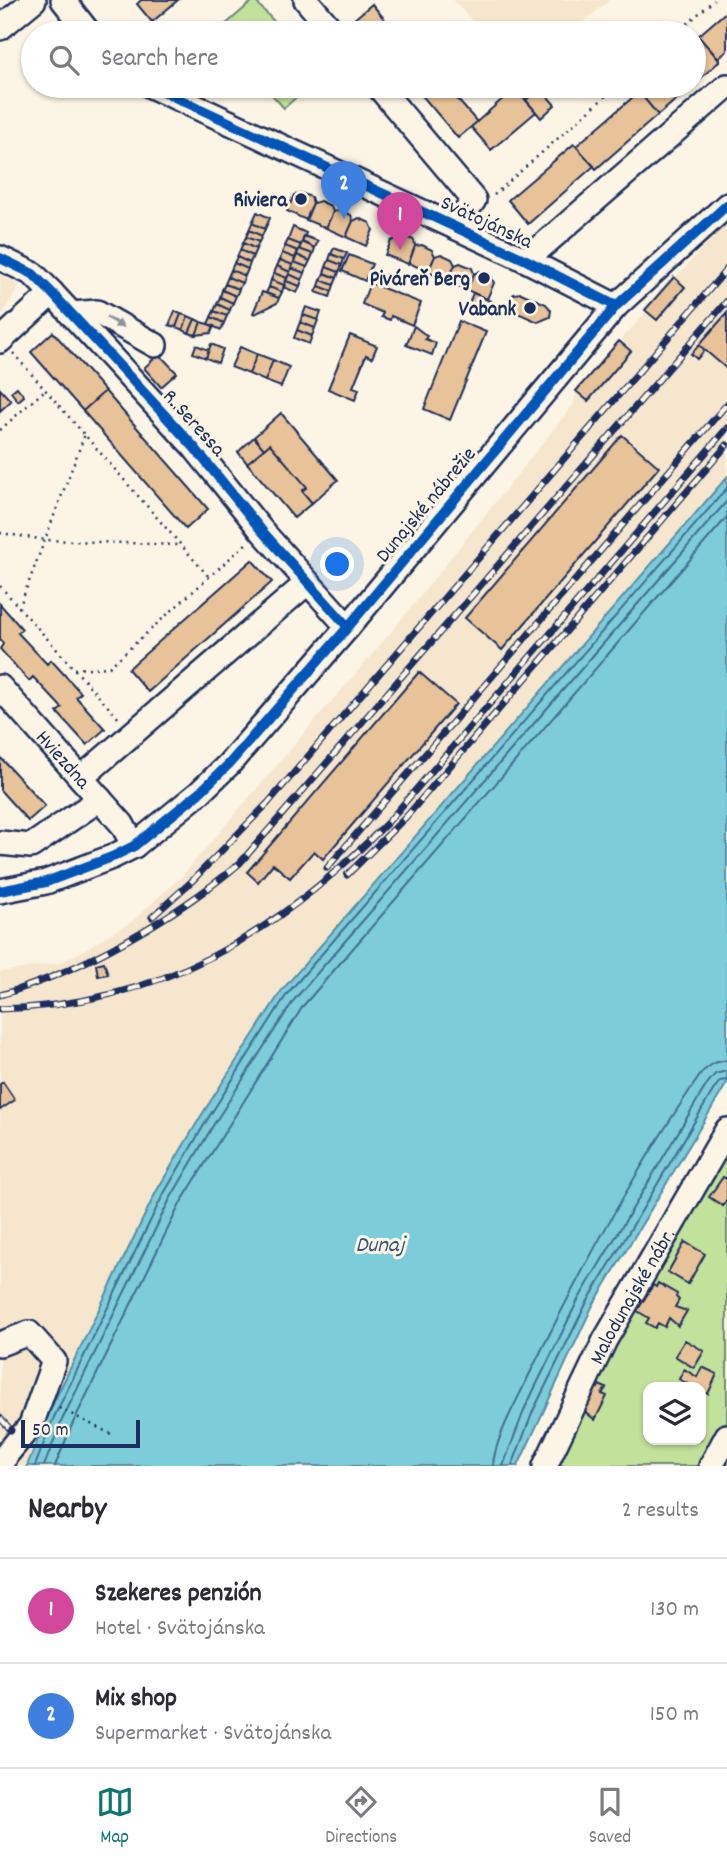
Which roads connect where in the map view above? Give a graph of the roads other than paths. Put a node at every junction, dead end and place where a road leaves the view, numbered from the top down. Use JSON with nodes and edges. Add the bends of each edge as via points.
{"nodes":[{"id":1,"x":34,"y":0,"type":"edge"},
{"id":2,"x":63,"y":0,"type":"edge"},
{"id":3,"x":306,"y":0,"type":"edge"},
{"id":4,"x":80,"y":21,"type":"edge"},
{"id":5,"x":324,"y":21,"type":"edge"},
{"id":6,"x":0,"y":28,"type":"edge"},
{"id":7,"x":727,"y":86,"type":"edge"},
{"id":8,"x":177,"y":98,"type":"edge"},
{"id":9,"x":388,"y":98,"type":"edge"},
{"id":10,"x":727,"y":205,"type":"edge"},
{"id":11,"x":455,"y":227,"type":"junction"},
{"id":12,"x":0,"y":258,"type":"edge"},
{"id":13,"x":526,"y":260,"type":"junction"},
{"id":14,"x":52,"y":293,"type":"junction"},
{"id":15,"x":616,"y":306,"type":"junction"},
{"id":16,"x":71,"y":314,"type":"junction"},
{"id":17,"x":1,"y":340,"type":"edge"},
{"id":18,"x":155,"y":345,"type":"dead end"},
{"id":19,"x":307,"y":583,"type":"junction"},
{"id":20,"x":348,"y":627,"type":"junction"},
{"id":21,"x":0,"y":687,"type":"edge"},
{"id":22,"x":81,"y":778,"type":"junction"},
{"id":23,"x":100,"y":799,"type":"junction"},
{"id":24,"x":0,"y":844,"type":"edge"},
{"id":25,"x":134,"y":846,"type":"junction"},
{"id":26,"x":0,"y":891,"type":"edge"},
{"id":27,"x":727,"y":1130,"type":"edge"},
{"id":28,"x":0,"y":1344,"type":"edge"},
{"id":29,"x":727,"y":1436,"type":"edge"},
{"id":30,"x":2,"y":1466,"type":"edge"},
{"id":31,"x":545,"y":1466,"type":"edge"},
{"id":32,"x":711,"y":1466,"type":"edge"}],
"edges":[{"from":1,"to":6,"type":"street"},
{"from":2,"to":4,"type":"street"},
{"from":3,"to":5,"type":"street"},
{"from":7,"to":13,"type":"street"},
{"from":8,"to":11,"type":"street","name":"Svätojánska"},
{"from":9,"to":11,"type":"street","via":[[474,200]]},
{"from":10,"to":15,"type":"street","name":"Dunajské nábrežie"},
{"from":11,"to":13,"type":"street","name":"Svätojánska"},
{"from":12,"to":14,"type":"street","name":"R. Seressa","via":[[33,274]]},
{"from":13,"to":15,"type":"street","name":"Svätojánska"},
{"from":14,"to":16,"type":"street","name":"R. Seressa"},
{"from":14,"to":17,"type":"street"},
{"from":15,"to":20,"type":"street","name":"Dunajské nábrežie"},
{"from":16,"to":18,"type":"street","one_way":true,"via":[[97,312]]},
{"from":16,"to":19,"type":"street","name":"R. Seressa","via":[[194,447]]},
{"from":19,"to":20,"type":"street","name":"R. Seressa"},
{"from":19,"to":22,"type":"street"},
{"from":20,"to":25,"type":"street","name":"Dunajské nábrežie","via":[[229,764]]},
{"from":21,"to":22,"type":"street","name":"Hviezdna"},
{"from":22,"to":23,"type":"street","name":"Hviezdna"},
{"from":23,"to":24,"type":"street","name":"Hviezdna","via":[[31,846]]},
{"from":23,"to":25,"type":"street","name":"Hviezdna"},
{"from":25,"to":26,"type":"street","name":"Dunajské nábrežie","via":[[46,881]]},
{"from":27,"to":31,"type":"street","name":"Malodunajské nábr.","via":[[605,1340]]},
{"from":28,"to":30,"type":"street","via":[[29,1333],[54,1361],[31,1425]]},
{"from":29,"to":32,"type":"street"}]}
